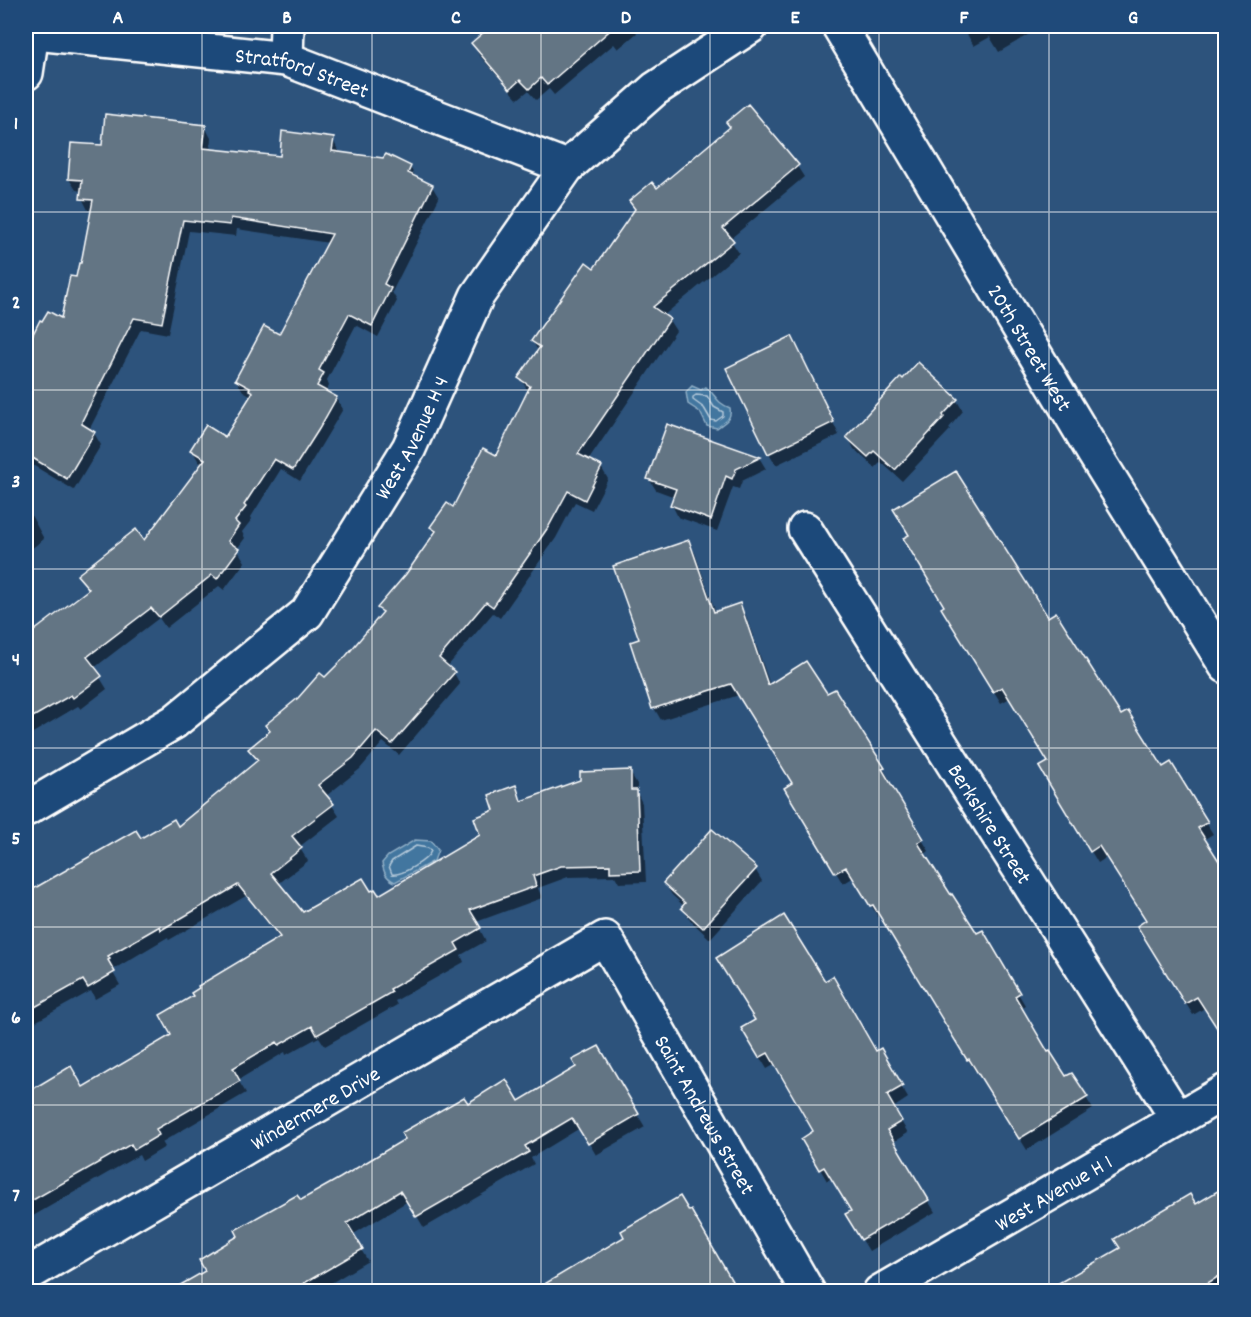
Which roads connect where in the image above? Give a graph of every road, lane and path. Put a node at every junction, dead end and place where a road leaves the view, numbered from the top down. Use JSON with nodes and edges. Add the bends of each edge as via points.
{"nodes":[{"id":1,"x":287,"y":26,"type":"edge"},
{"id":2,"x":752,"y":26,"type":"edge"},
{"id":3,"x":838,"y":26,"type":"edge"},
{"id":4,"x":29,"y":32,"type":"edge"},
{"id":5,"x":286,"y":59,"type":"junction"},
{"id":6,"x":26,"y":73,"type":"edge"},
{"id":7,"x":567,"y":167,"type":"junction"},
{"id":8,"x":805,"y":529,"type":"dead end"},
{"id":9,"x":1226,"y":666,"type":"edge"},
{"id":10,"x":26,"y":809,"type":"edge"},
{"id":11,"x":605,"y":938,"type":"joint"},
{"id":12,"x":1226,"y":1091,"type":"edge"},
{"id":13,"x":1177,"y":1118,"type":"junction"},
{"id":14,"x":26,"y":1275,"type":"edge"},
{"id":15,"x":808,"y":1292,"type":"edge"},
{"id":16,"x":880,"y":1292,"type":"edge"}],
"edges":[{"from":1,"to":5,"type":"street"},
{"from":2,"to":7,"type":"street","name":"West Avenue H 4","via":[[655,88]]},
{"from":3,"to":9,"type":"street","name":"20th Street West"},
{"from":4,"to":5,"type":"street","name":"Stratford Street"},
{"from":4,"to":6,"type":"street"},
{"from":5,"to":7,"type":"street","name":"Stratford Street"},
{"from":7,"to":10,"type":"street","name":"West Avenue H 4","via":[[477,296],[409,448],[307,613],[174,722]]},
{"from":8,"to":13,"type":"street","name":"Berkshire Street"},
{"from":11,"to":14,"type":"street","name":"Windermere Drive"},
{"from":11,"to":15,"type":"street","name":"Saint Andrews Street"},
{"from":12,"to":13,"type":"street","name":"West Avenue H 1"},
{"from":13,"to":16,"type":"street","name":"West Avenue H 1"}]}
